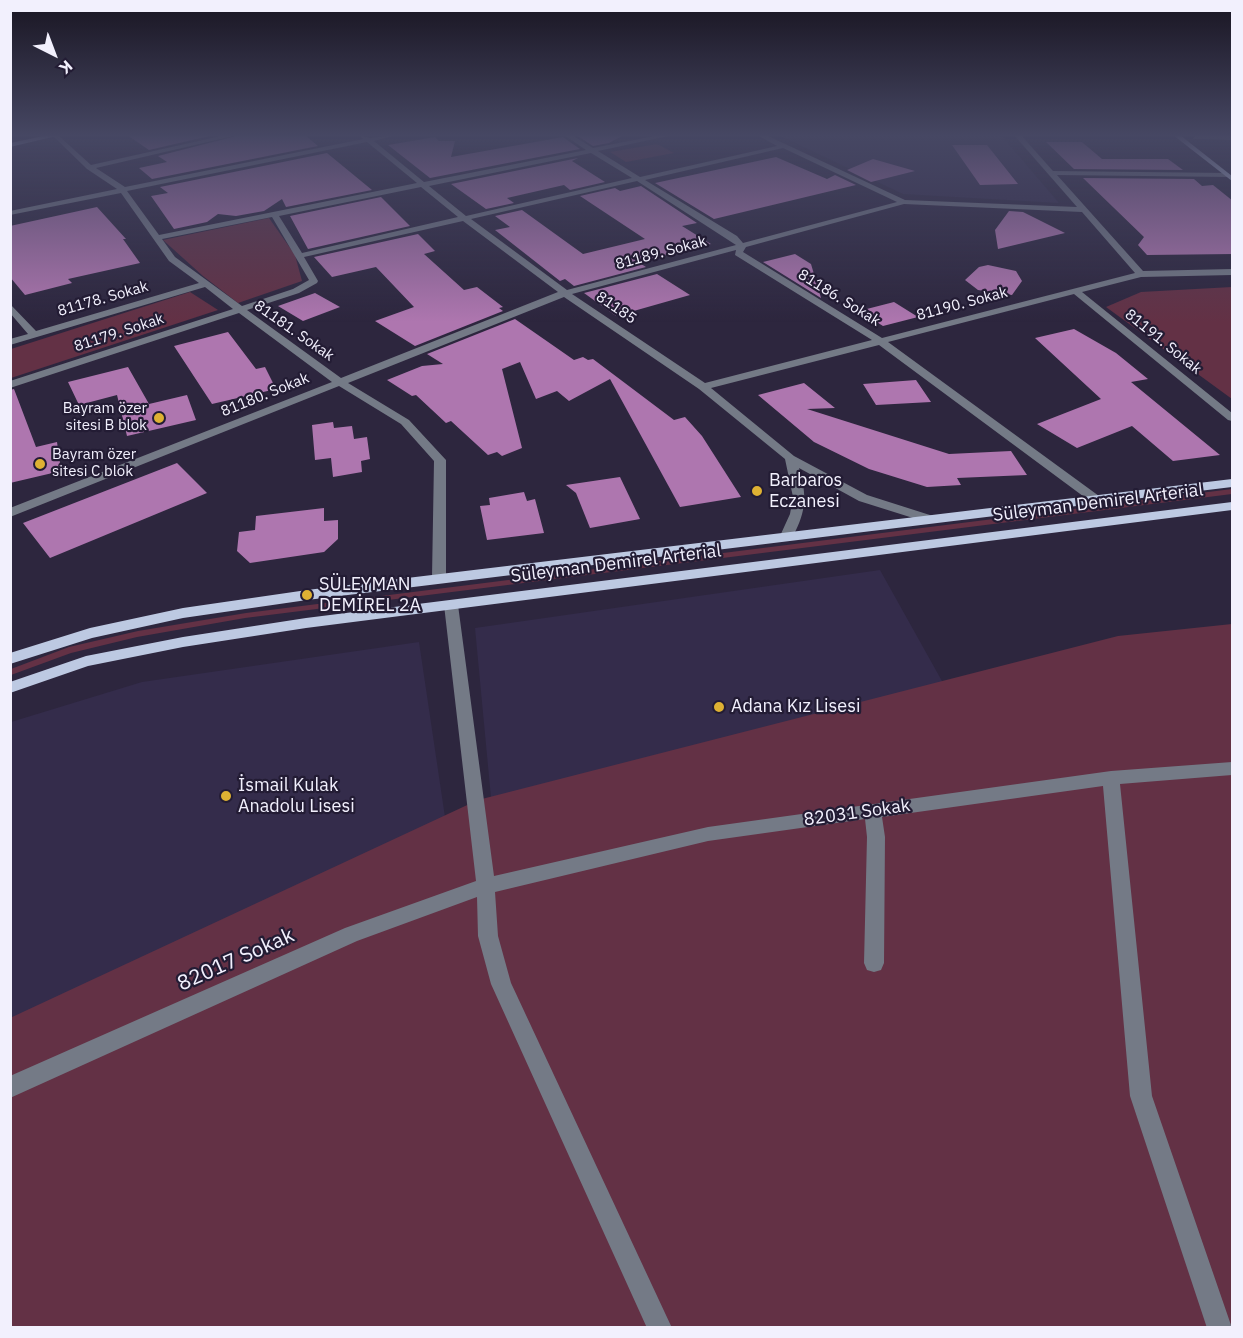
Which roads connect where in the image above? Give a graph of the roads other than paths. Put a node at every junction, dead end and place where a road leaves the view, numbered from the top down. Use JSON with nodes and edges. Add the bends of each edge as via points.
{"nodes":[{"id":1,"x":83,"y":197,"type":"edge"},
{"id":2,"x":128,"y":197,"type":"edge"},
{"id":3,"x":359,"y":197,"type":"edge"},
{"id":4,"x":440,"y":197,"type":"edge"},
{"id":5,"x":564,"y":197,"type":"edge"},
{"id":6,"x":671,"y":197,"type":"edge"},
{"id":7,"x":894,"y":197,"type":"edge"},
{"id":8,"x":1071,"y":197,"type":"edge"},
{"id":9,"x":904,"y":202,"type":"junction"},
{"id":10,"x":1082,"y":210,"type":"junction"},
{"id":11,"x":10,"y":213,"type":"edge"},
{"id":12,"x":275,"y":215,"type":"junction"},
{"id":13,"x":465,"y":219,"type":"junction"},
{"id":14,"x":155,"y":238,"type":"junction"},
{"id":15,"x":742,"y":246,"type":"junction"},
{"id":16,"x":299,"y":256,"type":"junction"},
{"id":17,"x":1233,"y":272,"type":"edge"},
{"id":18,"x":1141,"y":274,"type":"junction"},
{"id":19,"x":203,"y":285,"type":"junction"},
{"id":20,"x":1074,"y":290,"type":"junction"},
{"id":21,"x":565,"y":292,"type":"junction"},
{"id":22,"x":10,"y":308,"type":"edge"},
{"id":23,"x":237,"y":309,"type":"junction"},
{"id":24,"x":34,"y":334,"type":"junction"},
{"id":25,"x":880,"y":341,"type":"junction"},
{"id":26,"x":10,"y":342,"type":"edge"},
{"id":27,"x":339,"y":382,"type":"junction"},
{"id":28,"x":10,"y":385,"type":"edge"},
{"id":29,"x":703,"y":387,"type":"junction"},
{"id":30,"x":1233,"y":418,"type":"edge"},
{"id":31,"x":790,"y":458,"type":"junction"},
{"id":32,"x":1233,"y":483,"type":"edge"},
{"id":33,"x":1095,"y":499,"type":"junction"},
{"id":34,"x":1233,"y":506,"type":"edge"},
{"id":35,"x":10,"y":513,"type":"edge"},
{"id":36,"x":929,"y":519,"type":"junction"},
{"id":37,"x":786,"y":536,"type":"junction"},
{"id":38,"x":439,"y":577,"type":"junction"},
{"id":39,"x":451,"y":605,"type":"junction"},
{"id":40,"x":11,"y":658,"type":"edge"},
{"id":41,"x":10,"y":688,"type":"edge"},
{"id":42,"x":1233,"y":768,"type":"edge"},
{"id":43,"x":1111,"y":778,"type":"junction"},
{"id":44,"x":872,"y":811,"type":"junction"},
{"id":45,"x":486,"y":886,"type":"junction"},
{"id":46,"x":874,"y":963,"type":"dead end"},
{"id":47,"x":10,"y":1087,"type":"edge"},
{"id":48,"x":660,"y":1328,"type":"edge"},
{"id":49,"x":1220,"y":1328,"type":"edge"}],
"edges":[{"from":1,"to":11,"type":"street"},
{"from":2,"to":14,"type":"street","name":"81181. Sokak"},
{"from":3,"to":12,"type":"street"},
{"from":4,"to":13,"type":"street","name":"81185"},
{"from":5,"to":13,"type":"street"},
{"from":6,"to":15,"type":"street","name":"81186. Sokak"},
{"from":7,"to":9,"type":"street"},
{"from":8,"to":10,"type":"street"},
{"from":9,"to":10,"type":"street","name":"81189. Sokak"},
{"from":9,"to":15,"type":"street","name":"81189. Sokak"},
{"from":10,"to":18,"type":"street"},
{"from":12,"to":14,"type":"street"},
{"from":12,"to":16,"type":"street"},
{"from":13,"to":16,"type":"street"},
{"from":13,"to":21,"type":"street","name":"81185"},
{"from":14,"to":19,"type":"street","name":"81181. Sokak","via":[[172,260]]},
{"from":15,"to":21,"type":"street","name":"81189. Sokak"},
{"from":15,"to":25,"type":"street","name":"81186. Sokak","via":[[738,253]]},
{"from":16,"to":23,"type":"street","name":"81179. Sokak","via":[[314,281],[296,291]]},
{"from":17,"to":18,"type":"street","name":"81190. Sokak"},
{"from":18,"to":20,"type":"street","name":"81190. Sokak"},
{"from":19,"to":23,"type":"street","name":"81181. Sokak"},
{"from":19,"to":24,"type":"street","name":"81178. Sokak"},
{"from":20,"to":25,"type":"street","name":"81190. Sokak"},
{"from":20,"to":30,"type":"street","name":"81191. Sokak"},
{"from":21,"to":27,"type":"street","name":"81180. Sokak"},
{"from":21,"to":29,"type":"street","name":"81185"},
{"from":22,"to":24,"type":"street"},
{"from":23,"to":27,"type":"street","name":"81181. Sokak"},
{"from":23,"to":28,"type":"street","name":"81179. Sokak"},
{"from":24,"to":26,"type":"street","name":"81178. Sokak"},
{"from":25,"to":29,"type":"street","name":"81190. Sokak"},
{"from":25,"to":33,"type":"street","name":"81186. Sokak"},
{"from":27,"to":35,"type":"street","name":"81180. Sokak"},
{"from":27,"to":38,"type":"street","name":"81181. Sokak","via":[[405,422],[441,460]]},
{"from":29,"to":31,"type":"street","name":"81185"},
{"from":31,"to":36,"type":"street","name":"81185","via":[[863,498]]},
{"from":31,"to":37,"type":"street","via":[[802,499]]},
{"from":32,"to":33,"type":"main road","name":"Süleyman Demirel Arterial"},
{"from":33,"to":36,"type":"main road","name":"Süleyman Demirel Arterial"},
{"from":34,"to":39,"type":"main road","name":"Süleyman Demirel Arterial"},
{"from":36,"to":37,"type":"main road","name":"Süleyman Demirel Arterial"},
{"from":37,"to":38,"type":"main road","name":"Süleyman Demirel Arterial"},
{"from":38,"to":40,"type":"main road","name":"Süleyman Demirel Arterial","via":[[183,613],[90,633]]},
{"from":39,"to":41,"type":"main road","name":"Süleyman Demirel Arterial","via":[[183,642],[86,661]]},
{"from":39,"to":45,"type":"street"},
{"from":42,"to":43,"type":"street","name":"82031 Sokak"},
{"from":43,"to":44,"type":"street","name":"82031 Sokak"},
{"from":43,"to":49,"type":"street","via":[[1142,1096]]},
{"from":44,"to":45,"type":"street","name":"82031 Sokak","via":[[708,834]]},
{"from":44,"to":46,"type":"street","via":[[876,849]]},
{"from":45,"to":47,"type":"street","name":"82017 Sokak","via":[[352,934]]},
{"from":45,"to":48,"type":"street","via":[[488,936],[501,984]]}]}
